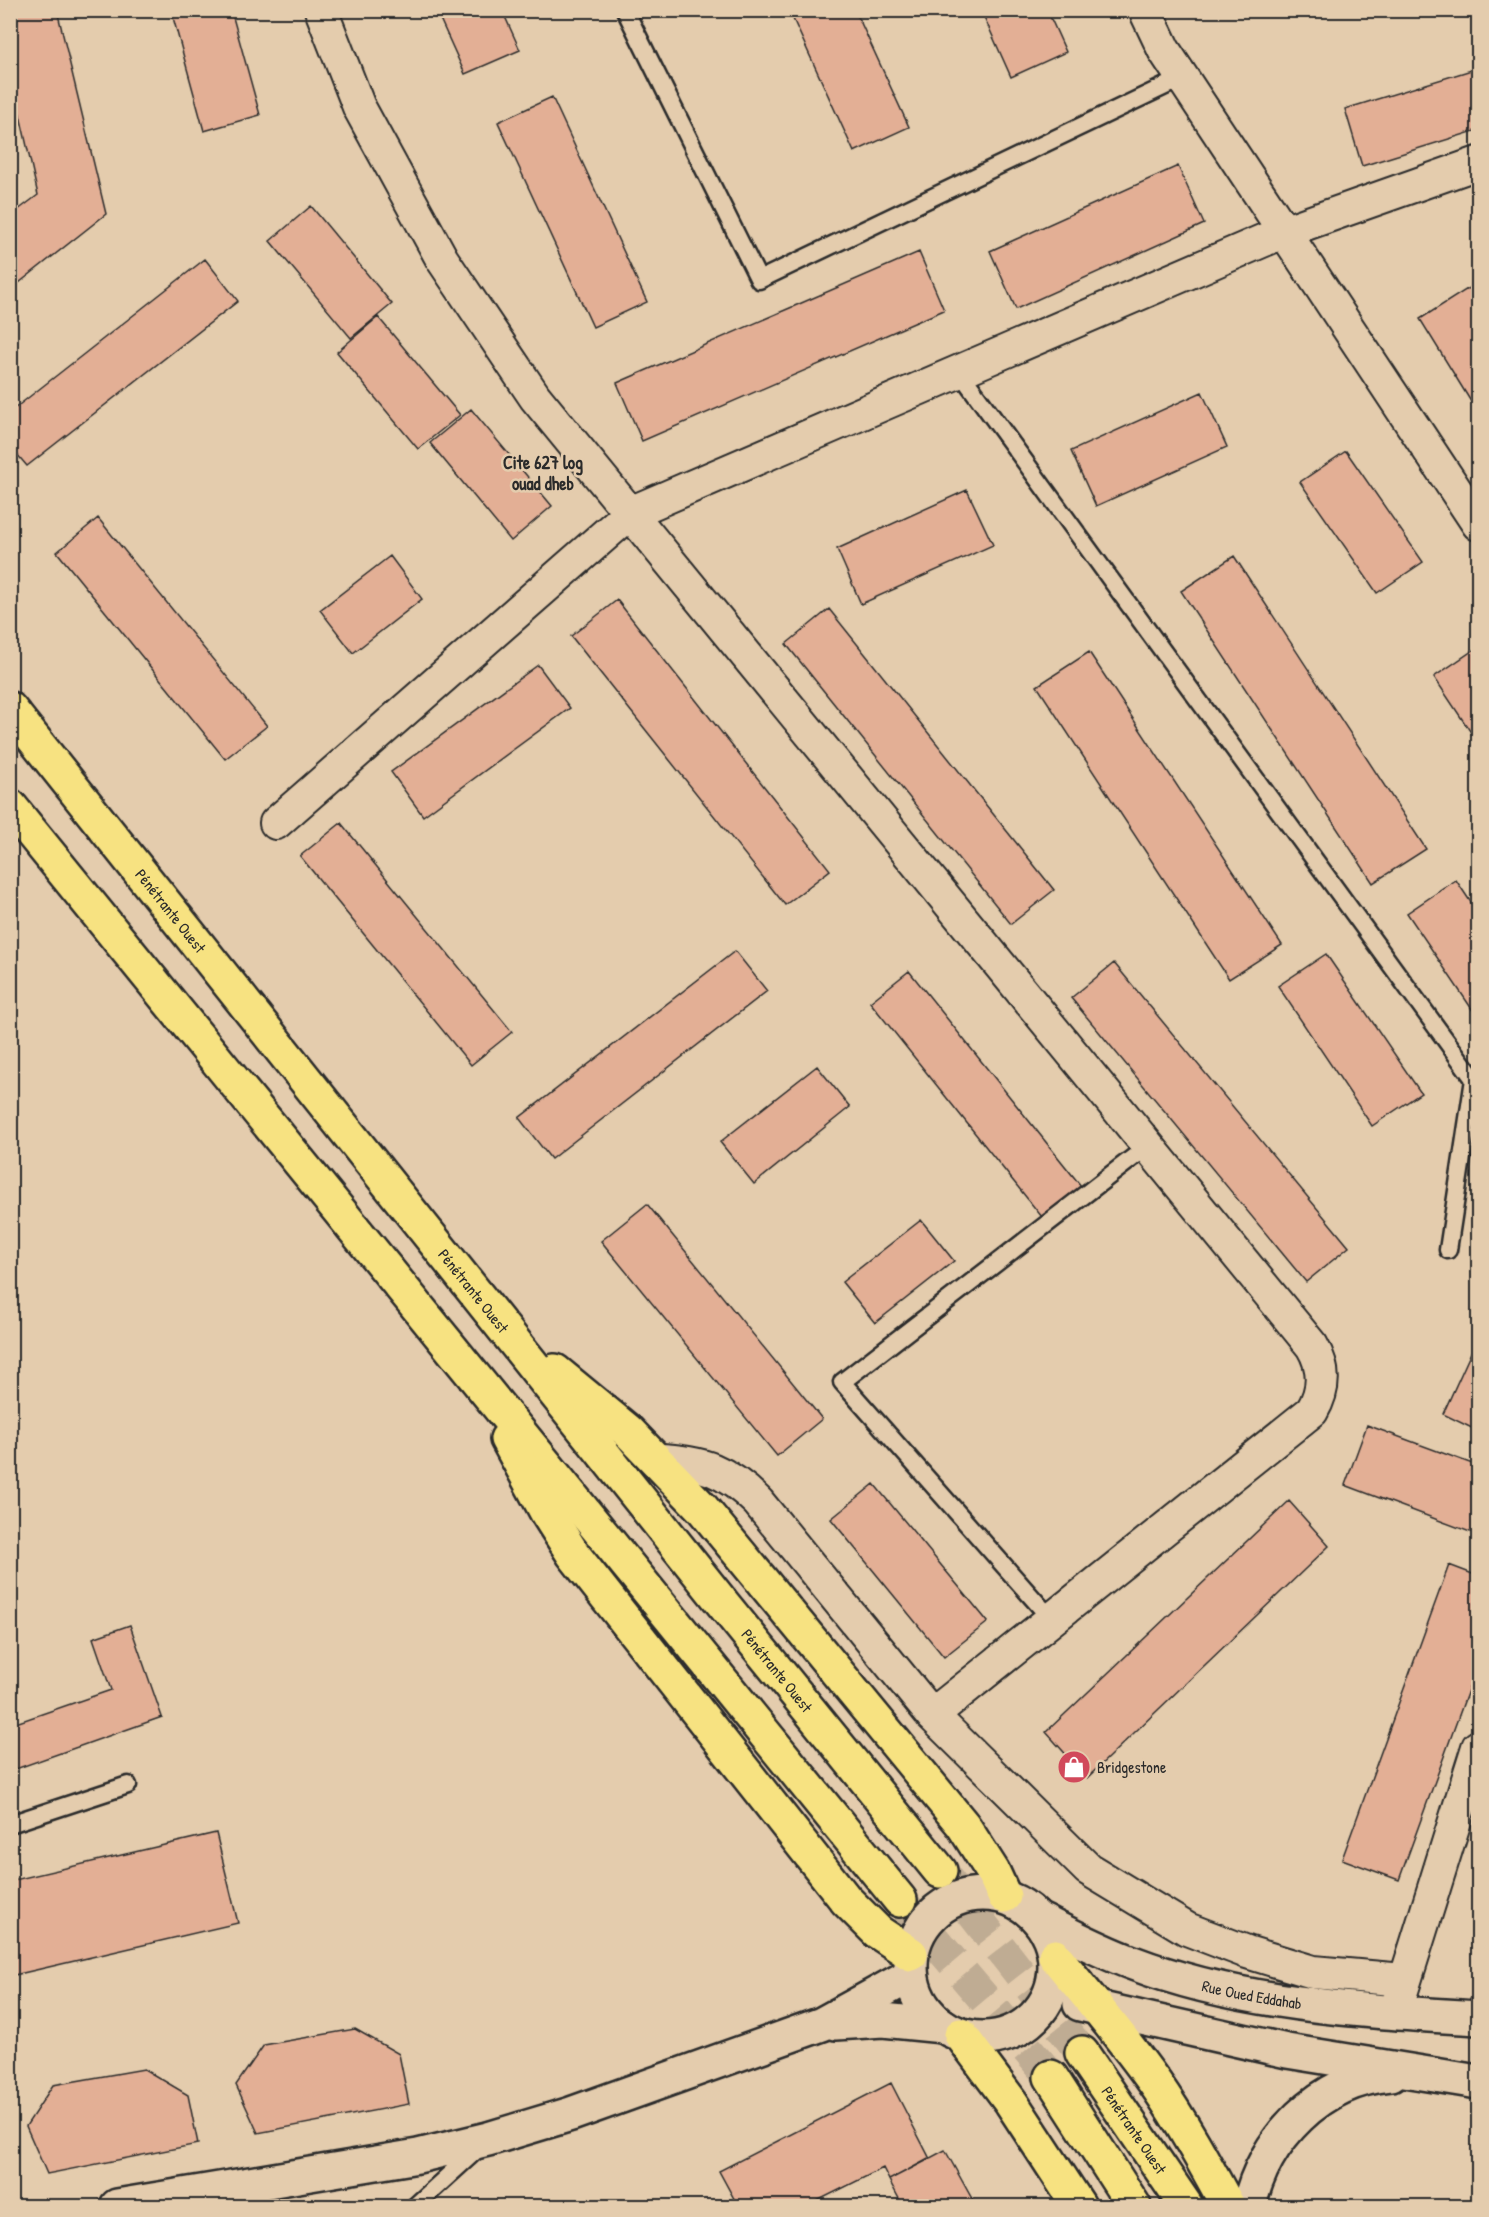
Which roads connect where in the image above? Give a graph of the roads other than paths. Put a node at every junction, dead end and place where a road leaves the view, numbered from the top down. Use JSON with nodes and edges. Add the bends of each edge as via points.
{"nodes":[{"id":1,"x":321,"y":10,"type":"edge"},
{"id":2,"x":625,"y":10,"type":"edge"},
{"id":3,"x":1145,"y":10,"type":"edge"},
{"id":4,"x":1182,"y":78,"type":"junction"},
{"id":5,"x":1479,"y":163,"type":"edge"},
{"id":6,"x":1282,"y":232,"type":"junction"},
{"id":7,"x":960,"y":371,"type":"junction"},
{"id":8,"x":630,"y":513,"type":"junction"},
{"id":9,"x":1479,"y":525,"type":"edge"},
{"id":10,"x":10,"y":709,"type":"edge"},
{"id":11,"x":10,"y":806,"type":"edge"},
{"id":12,"x":276,"y":823,"type":"dead end"},
{"id":13,"x":1148,"y":1146,"type":"junction"},
{"id":14,"x":1448,"y":1250,"type":"dead end"},
{"id":15,"x":514,"y":1341,"type":"junction"},
{"id":16,"x":488,"y":1393,"type":"junction"},
{"id":17,"x":657,"y":1460,"type":"junction"},
{"id":18,"x":1052,"y":1620,"type":"junction"},
{"id":19,"x":932,"y":1715,"type":"junction"},
{"id":20,"x":1479,"y":1747,"type":"edge"},
{"id":21,"x":128,"y":1785,"type":"dead end"},
{"id":22,"x":10,"y":1824,"type":"edge"},
{"id":23,"x":940,"y":1871,"type":"tunnel mouth"},
{"id":24,"x":1004,"y":1896,"type":"junction"},
{"id":25,"x":900,"y":1900,"type":"tunnel mouth"},
{"id":26,"x":1038,"y":1919,"type":"junction"},
{"id":27,"x":1055,"y":1956,"type":"junction"},
{"id":28,"x":911,"y":1964,"type":"junction"},
{"id":29,"x":1404,"y":1980,"type":"junction"},
{"id":30,"x":1049,"y":1996,"type":"junction"},
{"id":31,"x":1098,"y":2008,"type":"junction"},
{"id":32,"x":1396,"y":2013,"type":"junction"},
{"id":33,"x":1479,"y":2018,"type":"edge"},
{"id":34,"x":822,"y":2024,"type":"junction"},
{"id":35,"x":952,"y":2030,"type":"junction"},
{"id":36,"x":1082,"y":2053,"type":"tunnel mouth"},
{"id":37,"x":1418,"y":2072,"type":"junction"},
{"id":38,"x":1051,"y":2077,"type":"tunnel mouth"},
{"id":39,"x":1479,"y":2082,"type":"edge"},
{"id":40,"x":488,"y":2139,"type":"junction"},
{"id":41,"x":117,"y":2206,"type":"edge"},
{"id":42,"x":415,"y":2206,"type":"edge"},
{"id":43,"x":1079,"y":2206,"type":"edge"},
{"id":44,"x":1134,"y":2206,"type":"edge"},
{"id":45,"x":1186,"y":2206,"type":"edge"},
{"id":46,"x":1228,"y":2206,"type":"edge"},
{"id":47,"x":1249,"y":2206,"type":"edge"}],
"edges":[{"from":1,"to":8,"type":"street","via":[[358,107],[442,259],[535,397]]},
{"from":2,"to":4,"type":"lane","via":[[759,280]]},
{"from":3,"to":4,"type":"street"},
{"from":4,"to":6,"type":"street"},
{"from":5,"to":6,"type":"street"},
{"from":6,"to":7,"type":"street"},
{"from":6,"to":9,"type":"street"},
{"from":7,"to":8,"type":"street"},
{"from":7,"to":14,"type":"lane","via":[[1474,1079]]},
{"from":8,"to":12,"type":"street"},
{"from":8,"to":13,"type":"street"},
{"from":10,"to":15,"type":"highway","name":"Pénétrante Ouest"},
{"from":11,"to":16,"type":"highway"},
{"from":13,"to":18,"type":"street","via":[[1312,1346],[1322,1368],[1321,1390],[1312,1411]]},
{"from":13,"to":18,"type":"lane","via":[[842,1382]]},
{"from":15,"to":17,"type":"highway","via":[[591,1400]]},
{"from":15,"to":23,"type":"highway","name":"Pénétrante Ouest"},
{"from":16,"to":25,"type":"highway"},
{"from":16,"to":28,"type":"highway","via":[[523,1471],[573,1554],[846,1900]]},
{"from":17,"to":19,"type":"street","via":[[702,1465],[742,1487]]},
{"from":17,"to":24,"type":"highway","via":[[702,1508],[946,1804],[978,1848]]},
{"from":18,"to":19,"type":"street"},
{"from":19,"to":29,"type":"street","via":[[1088,1869],[1187,1929],[1313,1972]]},
{"from":20,"to":29,"type":"street"},
{"from":21,"to":22,"type":"lane"},
{"from":24,"to":26,"type":"main road","via":[[1023,1905]]},
{"from":24,"to":28,"type":"main road","via":[[984,1893],[944,1904],[928,1917],[917,1935]]},
{"from":26,"to":27,"type":"main road"},
{"from":26,"to":32,"type":"main road","name":"Rue Oued Eddahab","via":[[1104,1951],[1176,1977],[1287,2002]]},
{"from":27,"to":30,"type":"main road","via":[[1055,1977]]},
{"from":27,"to":31,"type":"highway"},
{"from":28,"to":34,"type":"main road"},
{"from":28,"to":35,"type":"main road","via":[[916,1995],[927,2012]]},
{"from":29,"to":32,"type":"street"},
{"from":30,"to":31,"type":"main road"},
{"from":30,"to":35,"type":"main road","via":[[1022,2027],[1002,2035],[982,2038]]},
{"from":31,"to":37,"type":"main road","via":[[1242,2042]]},
{"from":31,"to":46,"type":"highway","via":[[1156,2084]]},
{"from":32,"to":33,"type":"main road","name":"Rue Oued Eddahab"},
{"from":34,"to":35,"type":"main road","via":[[883,2019]]},
{"from":34,"to":40,"type":"main road","via":[[571,2114]]},
{"from":35,"to":43,"type":"highway","via":[[1011,2102]]},
{"from":36,"to":45,"type":"highway","name":"Pénétrante Ouest"},
{"from":37,"to":39,"type":"main road"},
{"from":37,"to":47,"type":"main road","via":[[1379,2075],[1342,2087],[1309,2107],[1282,2134],[1261,2168]]},
{"from":38,"to":44,"type":"highway"},
{"from":40,"to":41,"type":"main road","via":[[418,2156]]},
{"from":40,"to":42,"type":"lane"}]}
